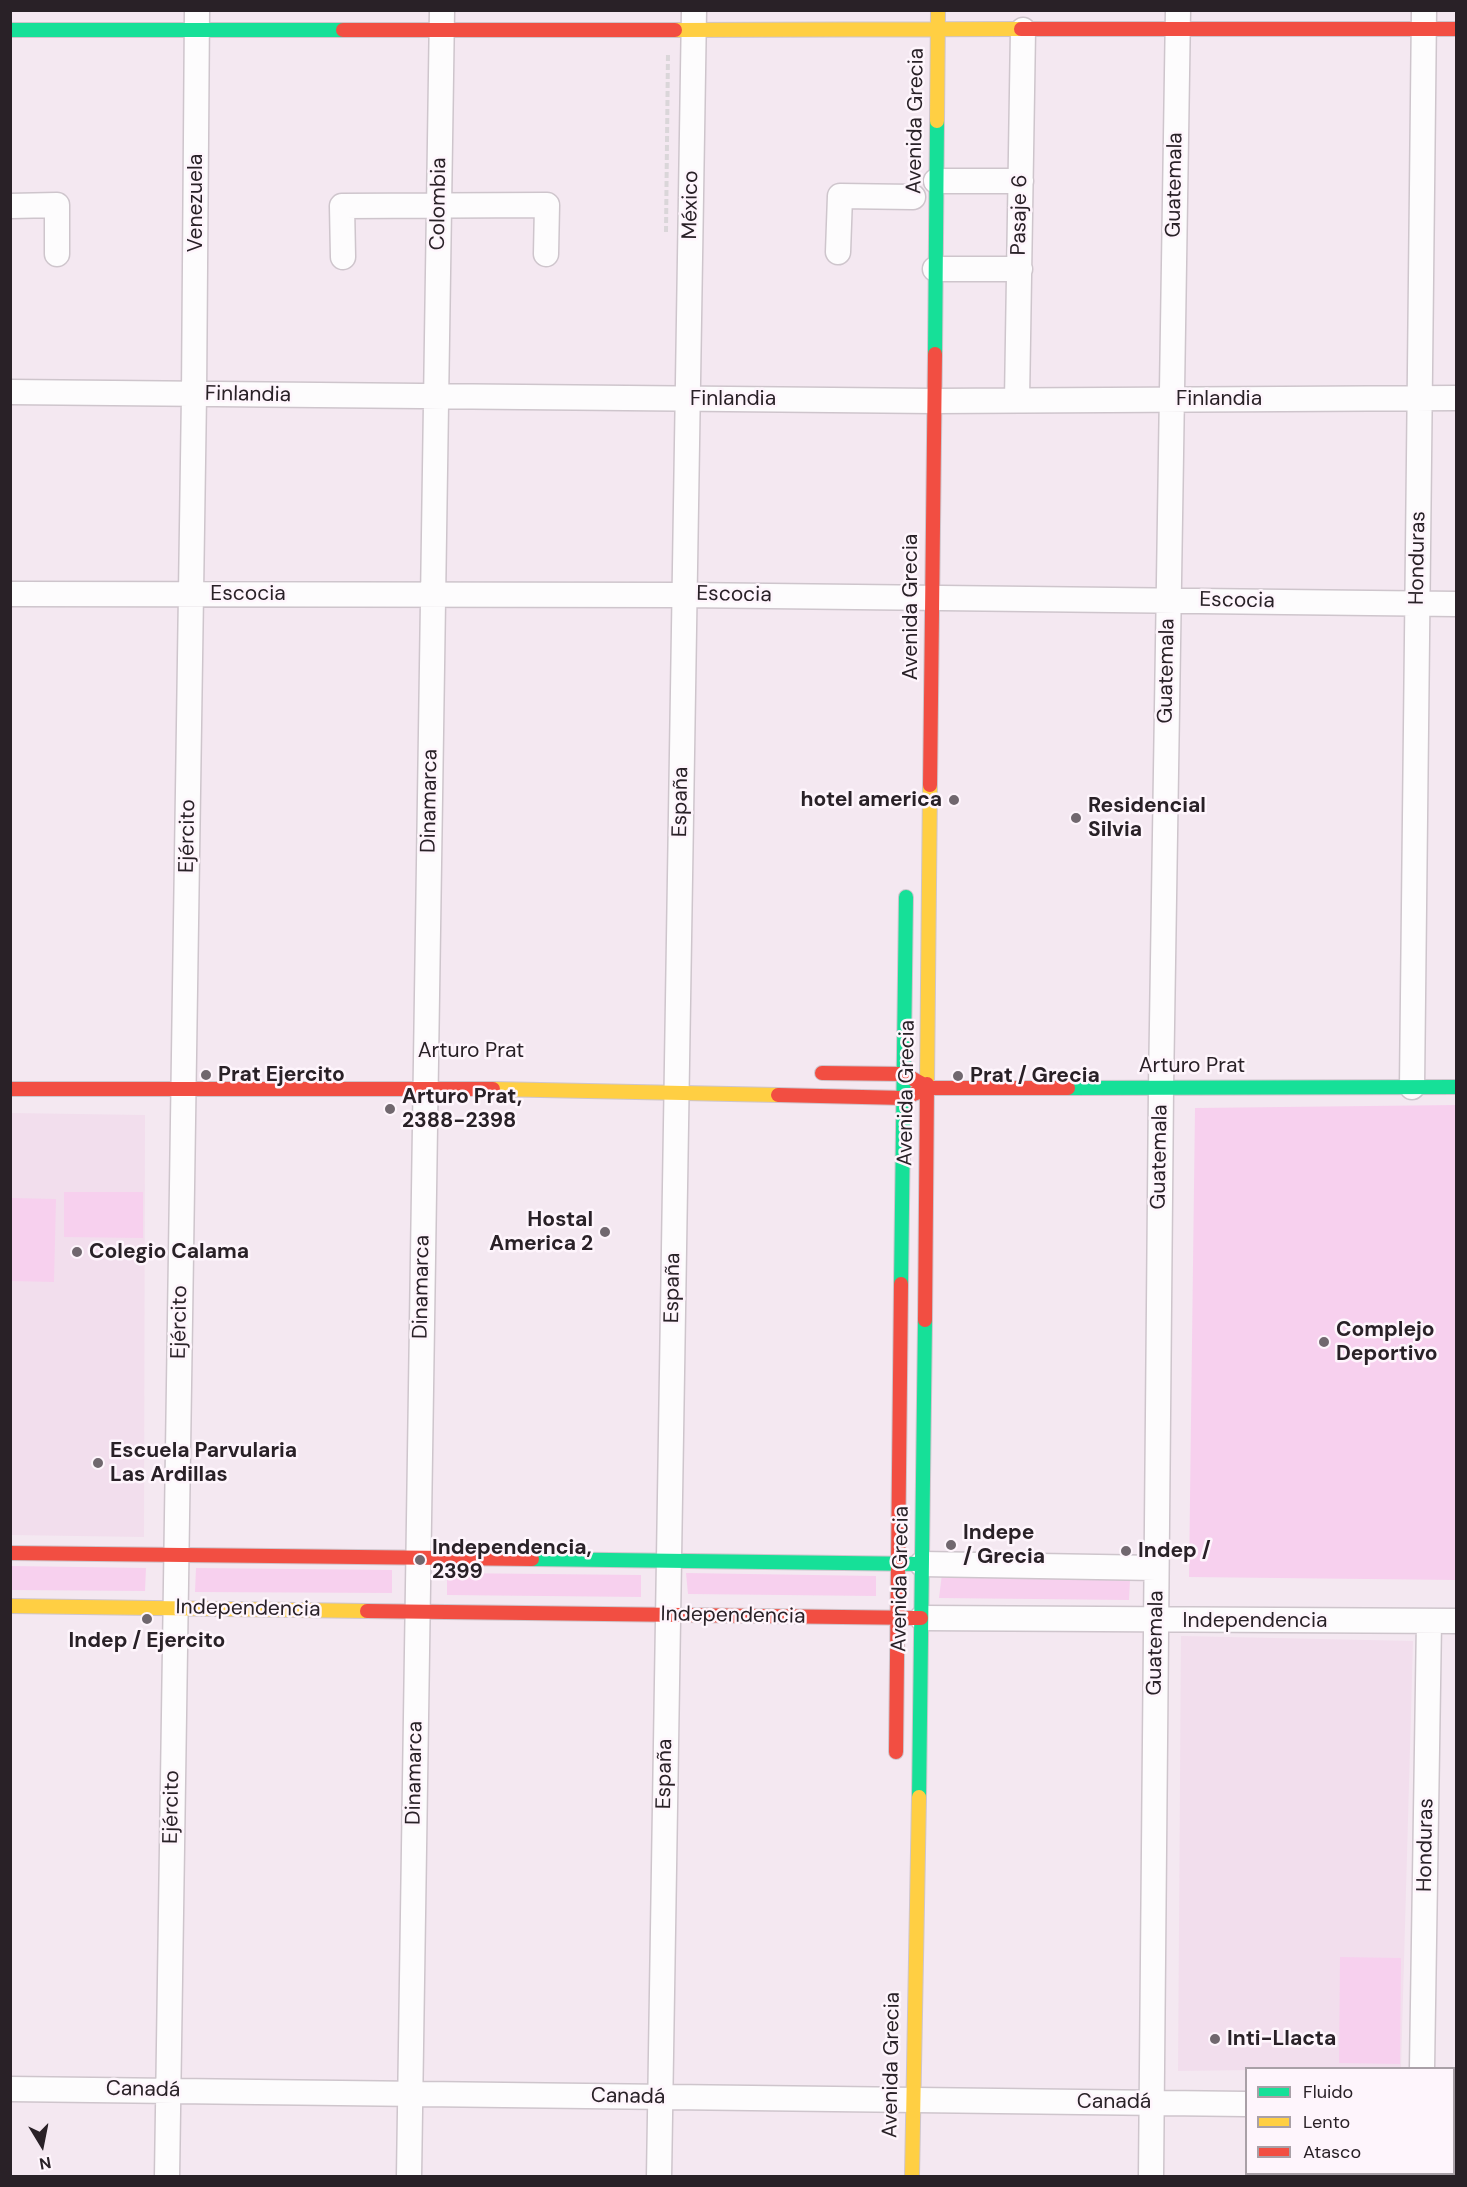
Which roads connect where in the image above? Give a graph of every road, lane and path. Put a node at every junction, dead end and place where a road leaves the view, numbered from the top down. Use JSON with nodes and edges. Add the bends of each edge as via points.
{"nodes":[{"id":1,"x":915,"y":10,"type":"edge"},
{"id":2,"x":938,"y":10,"type":"edge"},
{"id":3,"x":694,"y":19,"type":"edge"},
{"id":4,"x":197,"y":20,"type":"edge"},
{"id":5,"x":441,"y":20,"type":"edge"},
{"id":6,"x":1177,"y":20,"type":"edge"},
{"id":7,"x":1424,"y":20,"type":"edge"},
{"id":8,"x":1456,"y":29,"type":"edge"},
{"id":9,"x":10,"y":30,"type":"edge"},
{"id":10,"x":938,"y":30,"type":"junction"},
{"id":11,"x":1023,"y":30,"type":"junction"},
{"id":12,"x":915,"y":35,"type":"junction"},
{"id":13,"x":1021,"y":181,"type":"junction"},
{"id":14,"x":919,"y":194,"type":"junction"},
{"id":15,"x":439,"y":205,"type":"junction"},
{"id":16,"x":10,"y":206,"type":"edge"},
{"id":17,"x":838,"y":252,"type":"dead end"},
{"id":18,"x":57,"y":254,"type":"dead end"},
{"id":19,"x":546,"y":255,"type":"dead end"},
{"id":20,"x":343,"y":257,"type":"dead end"},
{"id":21,"x":935,"y":269,"type":"junction"},
{"id":22,"x":1020,"y":269,"type":"junction"},
{"id":23,"x":10,"y":392,"type":"edge"},
{"id":24,"x":194,"y":394,"type":"junction"},
{"id":25,"x":436,"y":398,"type":"junction"},
{"id":26,"x":687,"y":399,"type":"junction"},
{"id":27,"x":1420,"y":399,"type":"junction"},
{"id":28,"x":1456,"y":399,"type":"edge"},
{"id":29,"x":917,"y":400,"type":"junction"},
{"id":30,"x":1017,"y":400,"type":"junction"},
{"id":31,"x":1172,"y":400,"type":"junction"},
{"id":32,"x":10,"y":594,"type":"edge"},
{"id":33,"x":191,"y":594,"type":"junction"},
{"id":34,"x":433,"y":594,"type":"junction"},
{"id":35,"x":684,"y":595,"type":"junction"},
{"id":36,"x":915,"y":598,"type":"junction"},
{"id":37,"x":1168,"y":600,"type":"junction"},
{"id":38,"x":1418,"y":604,"type":"junction"},
{"id":39,"x":1456,"y":604,"type":"edge"},
{"id":40,"x":907,"y":885,"type":"dead end"},
{"id":41,"x":808,"y":1073,"type":"dead end"},
{"id":42,"x":904,"y":1074,"type":"junction"},
{"id":43,"x":184,"y":1075,"type":"junction"},
{"id":44,"x":426,"y":1076,"type":"junction"},
{"id":45,"x":677,"y":1077,"type":"junction"},
{"id":46,"x":1413,"y":1087,"type":"junction"},
{"id":47,"x":1456,"y":1087,"type":"edge"},
{"id":48,"x":928,"y":1088,"type":"junction"},
{"id":49,"x":1161,"y":1088,"type":"junction"},
{"id":50,"x":10,"y":1089,"type":"edge"},
{"id":51,"x":904,"y":1098,"type":"junction"},
{"id":52,"x":10,"y":1553,"type":"edge"},
{"id":53,"x":176,"y":1556,"type":"junction"},
{"id":54,"x":418,"y":1559,"type":"junction"},
{"id":55,"x":669,"y":1562,"type":"junction"},
{"id":56,"x":911,"y":1563,"type":"junction"},
{"id":57,"x":1156,"y":1568,"type":"junction"},
{"id":58,"x":10,"y":1606,"type":"edge"},
{"id":59,"x":176,"y":1608,"type":"junction"},
{"id":60,"x":418,"y":1612,"type":"junction"},
{"id":61,"x":668,"y":1615,"type":"junction"},
{"id":62,"x":898,"y":1617,"type":"junction"},
{"id":63,"x":922,"y":1618,"type":"junction"},
{"id":64,"x":1156,"y":1621,"type":"junction"},
{"id":65,"x":1429,"y":1621,"type":"junction"},
{"id":66,"x":1456,"y":1621,"type":"edge"},
{"id":67,"x":896,"y":1766,"type":"dead end"},
{"id":68,"x":1422,"y":2067,"type":"edge"},
{"id":69,"x":10,"y":2088,"type":"edge"},
{"id":70,"x":168,"y":2091,"type":"junction"},
{"id":71,"x":410,"y":2094,"type":"junction"},
{"id":72,"x":660,"y":2097,"type":"junction"},
{"id":73,"x":898,"y":2102,"type":"junction"},
{"id":74,"x":1151,"y":2102,"type":"junction"},
{"id":75,"x":1245,"y":2104,"type":"edge"},
{"id":76,"x":167,"y":2176,"type":"edge"},
{"id":77,"x":409,"y":2176,"type":"edge"},
{"id":78,"x":659,"y":2176,"type":"edge"},
{"id":79,"x":912,"y":2176,"type":"edge"},
{"id":80,"x":1151,"y":2176,"type":"edge"}],
"edges":[{"from":1,"to":12,"type":"main road","name":"Avenida Grecia"},
{"from":2,"to":10,"type":"main road","name":"Avenida Grecia"},
{"from":3,"to":5,"type":"main road"},
{"from":3,"to":12,"type":"main road"},
{"from":3,"to":26,"type":"street","name":"México"},
{"from":4,"to":5,"type":"main road"},
{"from":4,"to":9,"type":"main road"},
{"from":4,"to":24,"type":"street","name":"Venezuela"},
{"from":5,"to":15,"type":"street","name":"Colombia"},
{"from":6,"to":7,"type":"main road"},
{"from":6,"to":11,"type":"main road"},
{"from":6,"to":31,"type":"street","name":"Guatemala"},
{"from":7,"to":8,"type":"main road"},
{"from":7,"to":27,"type":"street","name":"Honduras"},
{"from":10,"to":11,"type":"main road"},
{"from":10,"to":12,"type":"main road"},
{"from":10,"to":14,"type":"main road","name":"Avenida Grecia"},
{"from":11,"to":13,"type":"street","name":"Pasaje 6"},
{"from":13,"to":14,"type":"street"},
{"from":13,"to":22,"type":"street","name":"Pasaje 6"},
{"from":14,"to":17,"type":"street","via":[[840,196]]},
{"from":14,"to":21,"type":"main road","name":"Avenida Grecia"},
{"from":15,"to":19,"type":"street","via":[[547,205]]},
{"from":15,"to":20,"type":"street","via":[[342,206]]},
{"from":15,"to":25,"type":"street","name":"Colombia"},
{"from":16,"to":18,"type":"street","via":[[57,205]]},
{"from":21,"to":22,"type":"street"},
{"from":21,"to":29,"type":"main road","name":"Avenida Grecia"},
{"from":22,"to":30,"type":"street","name":"Pasaje 6"},
{"from":23,"to":24,"type":"street","name":"Finlandia"},
{"from":24,"to":25,"type":"street","name":"Finlandia"},
{"from":24,"to":33,"type":"street","name":"Ejército"},
{"from":25,"to":26,"type":"street","name":"Finlandia"},
{"from":25,"to":34,"type":"street","name":"Dinamarca"},
{"from":26,"to":29,"type":"street","name":"Finlandia"},
{"from":26,"to":35,"type":"street","name":"España"},
{"from":27,"to":28,"type":"street","name":"Finlandia"},
{"from":27,"to":31,"type":"street","name":"Finlandia"},
{"from":27,"to":38,"type":"street","name":"Honduras"},
{"from":29,"to":30,"type":"street","name":"Finlandia"},
{"from":29,"to":36,"type":"main road","name":"Avenida Grecia"},
{"from":30,"to":31,"type":"street","name":"Finlandia"},
{"from":31,"to":37,"type":"street","name":"Guatemala"},
{"from":32,"to":33,"type":"street","name":"Escocia"},
{"from":33,"to":34,"type":"street","name":"Escocia"},
{"from":33,"to":43,"type":"street","name":"Ejército"},
{"from":34,"to":35,"type":"street","name":"Escocia"},
{"from":34,"to":44,"type":"street","name":"Dinamarca"},
{"from":35,"to":36,"type":"street","name":"Escocia"},
{"from":35,"to":45,"type":"street","name":"España"},
{"from":36,"to":37,"type":"street","name":"Escocia"},
{"from":36,"to":48,"type":"main road","name":"Avenida Grecia"},
{"from":37,"to":38,"type":"street","name":"Escocia"},
{"from":37,"to":49,"type":"street","name":"Guatemala"},
{"from":38,"to":39,"type":"street","name":"Escocia"},
{"from":38,"to":46,"type":"street","name":"Honduras"},
{"from":40,"to":42,"type":"main road","name":"Avenida Grecia"},
{"from":41,"to":42,"type":"main road"},
{"from":42,"to":48,"type":"main road"},
{"from":42,"to":51,"type":"main road","name":"Avenida Grecia"},
{"from":43,"to":44,"type":"main road","name":"Arturo Prat"},
{"from":43,"to":50,"type":"main road","name":"Arturo Prat"},
{"from":43,"to":53,"type":"street","name":"Ejército"},
{"from":44,"to":45,"type":"main road","name":"Arturo Prat"},
{"from":44,"to":54,"type":"street","name":"Dinamarca"},
{"from":45,"to":51,"type":"main road","name":"Arturo Prat"},
{"from":45,"to":55,"type":"street","name":"España"},
{"from":46,"to":47,"type":"main road","name":"Arturo Prat"},
{"from":46,"to":49,"type":"main road","name":"Arturo Prat"},
{"from":48,"to":49,"type":"main road","name":"Arturo Prat"},
{"from":48,"to":51,"type":"main road","name":"Arturo Prat"},
{"from":48,"to":56,"type":"main road","name":"Avenida Grecia"},
{"from":49,"to":57,"type":"street","name":"Guatemala"},
{"from":51,"to":56,"type":"main road","name":"Avenida Grecia"},
{"from":52,"to":53,"type":"main road"},
{"from":53,"to":54,"type":"main road"},
{"from":53,"to":59,"type":"street","name":"Ejército"},
{"from":54,"to":55,"type":"main road"},
{"from":54,"to":60,"type":"street","name":"Dinamarca"},
{"from":55,"to":56,"type":"main road"},
{"from":55,"to":61,"type":"street","name":"España"},
{"from":56,"to":57,"type":"street"},
{"from":56,"to":62,"type":"main road","name":"Avenida Grecia"},
{"from":56,"to":63,"type":"main road","name":"Avenida Grecia"},
{"from":57,"to":64,"type":"street","name":"Guatemala"},
{"from":58,"to":59,"type":"main road","name":"Independencia"},
{"from":59,"to":60,"type":"main road","name":"Independencia"},
{"from":59,"to":70,"type":"street","name":"Ejército"},
{"from":60,"to":61,"type":"main road","name":"Independencia"},
{"from":60,"to":71,"type":"street","name":"Dinamarca"},
{"from":61,"to":62,"type":"main road","name":"Independencia"},
{"from":61,"to":72,"type":"street","name":"España"},
{"from":62,"to":63,"type":"main road","name":"Independencia"},
{"from":62,"to":67,"type":"main road","name":"Avenida Grecia"},
{"from":63,"to":64,"type":"street","name":"Independencia"},
{"from":63,"to":73,"type":"main road","name":"Avenida Grecia"},
{"from":64,"to":65,"type":"street","name":"Independencia"},
{"from":64,"to":74,"type":"street","name":"Guatemala"},
{"from":65,"to":66,"type":"street","name":"Independencia"},
{"from":65,"to":68,"type":"street","name":"Honduras"},
{"from":69,"to":70,"type":"street","name":"Canadá"},
{"from":70,"to":71,"type":"street","name":"Canadá"},
{"from":70,"to":76,"type":"street","name":"Ejército"},
{"from":71,"to":72,"type":"street","name":"Canadá"},
{"from":71,"to":77,"type":"street","name":"Dinamarca"},
{"from":72,"to":73,"type":"street","name":"Canadá"},
{"from":72,"to":78,"type":"street","name":"España"},
{"from":73,"to":74,"type":"street","name":"Canadá"},
{"from":73,"to":79,"type":"main road","name":"Avenida Grecia"},
{"from":74,"to":75,"type":"street","name":"Canadá"},
{"from":74,"to":80,"type":"street","name":"Guatemala"}]}
